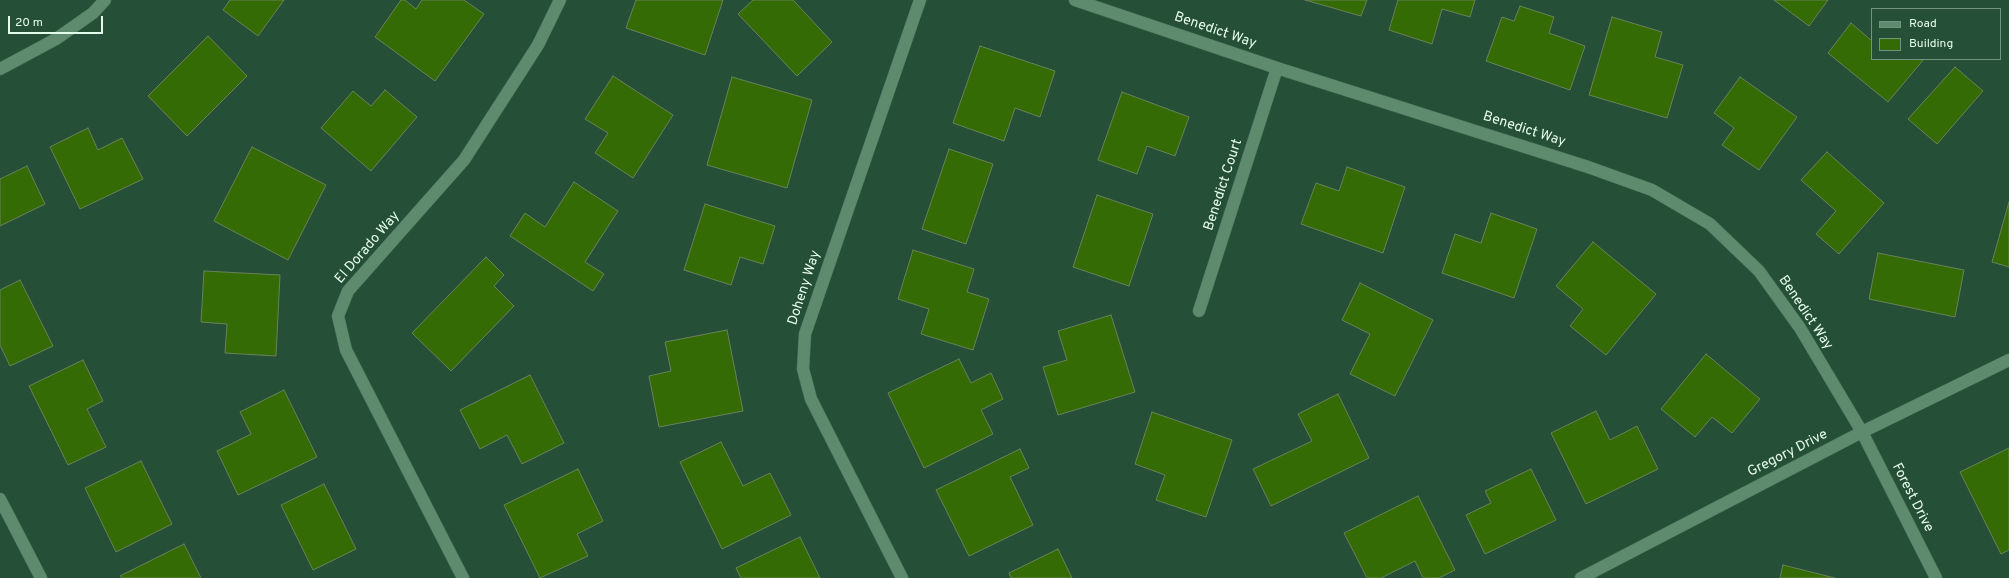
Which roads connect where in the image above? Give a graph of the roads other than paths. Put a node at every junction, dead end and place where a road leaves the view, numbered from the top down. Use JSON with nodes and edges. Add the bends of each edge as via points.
{"nodes":[{"id":1,"x":105,"y":0,"type":"edge"},
{"id":2,"x":560,"y":0,"type":"edge"},
{"id":3,"x":920,"y":0,"type":"edge"},
{"id":4,"x":1075,"y":0,"type":"edge"},
{"id":5,"x":1277,"y":68,"type":"junction"},
{"id":6,"x":0,"y":69,"type":"edge"},
{"id":7,"x":1199,"y":311,"type":"dead end"},
{"id":8,"x":2009,"y":360,"type":"edge"},
{"id":9,"x":1862,"y":432,"type":"junction"},
{"id":10,"x":0,"y":499,"type":"edge"},
{"id":11,"x":41,"y":578,"type":"edge"},
{"id":12,"x":462,"y":578,"type":"edge"},
{"id":13,"x":902,"y":578,"type":"edge"},
{"id":14,"x":1581,"y":578,"type":"edge"},
{"id":15,"x":1936,"y":578,"type":"edge"}],
"edges":[{"from":1,"to":6,"type":"street","via":[[92,13],[56,39]]},
{"from":2,"to":12,"type":"street","name":"El Dorado Way","via":[[538,45],[464,160],[348,291],[338,316],[346,350]]},
{"from":3,"to":13,"type":"street","name":"Doheny Way","via":[[805,334],[803,369],[811,399]]},
{"from":4,"to":5,"type":"street","name":"Benedict Way"},
{"from":5,"to":7,"type":"street","name":"Benedict Court"},
{"from":5,"to":9,"type":"street","name":"Benedict Way","via":[[1588,167],[1652,190],[1710,224],[1759,271],[1800,328]]},
{"from":8,"to":9,"type":"street","name":"Gregory Drive"},
{"from":9,"to":14,"type":"street","name":"Gregory Drive"},
{"from":9,"to":15,"type":"street","name":"Forest Drive"},
{"from":10,"to":11,"type":"street"}]}
